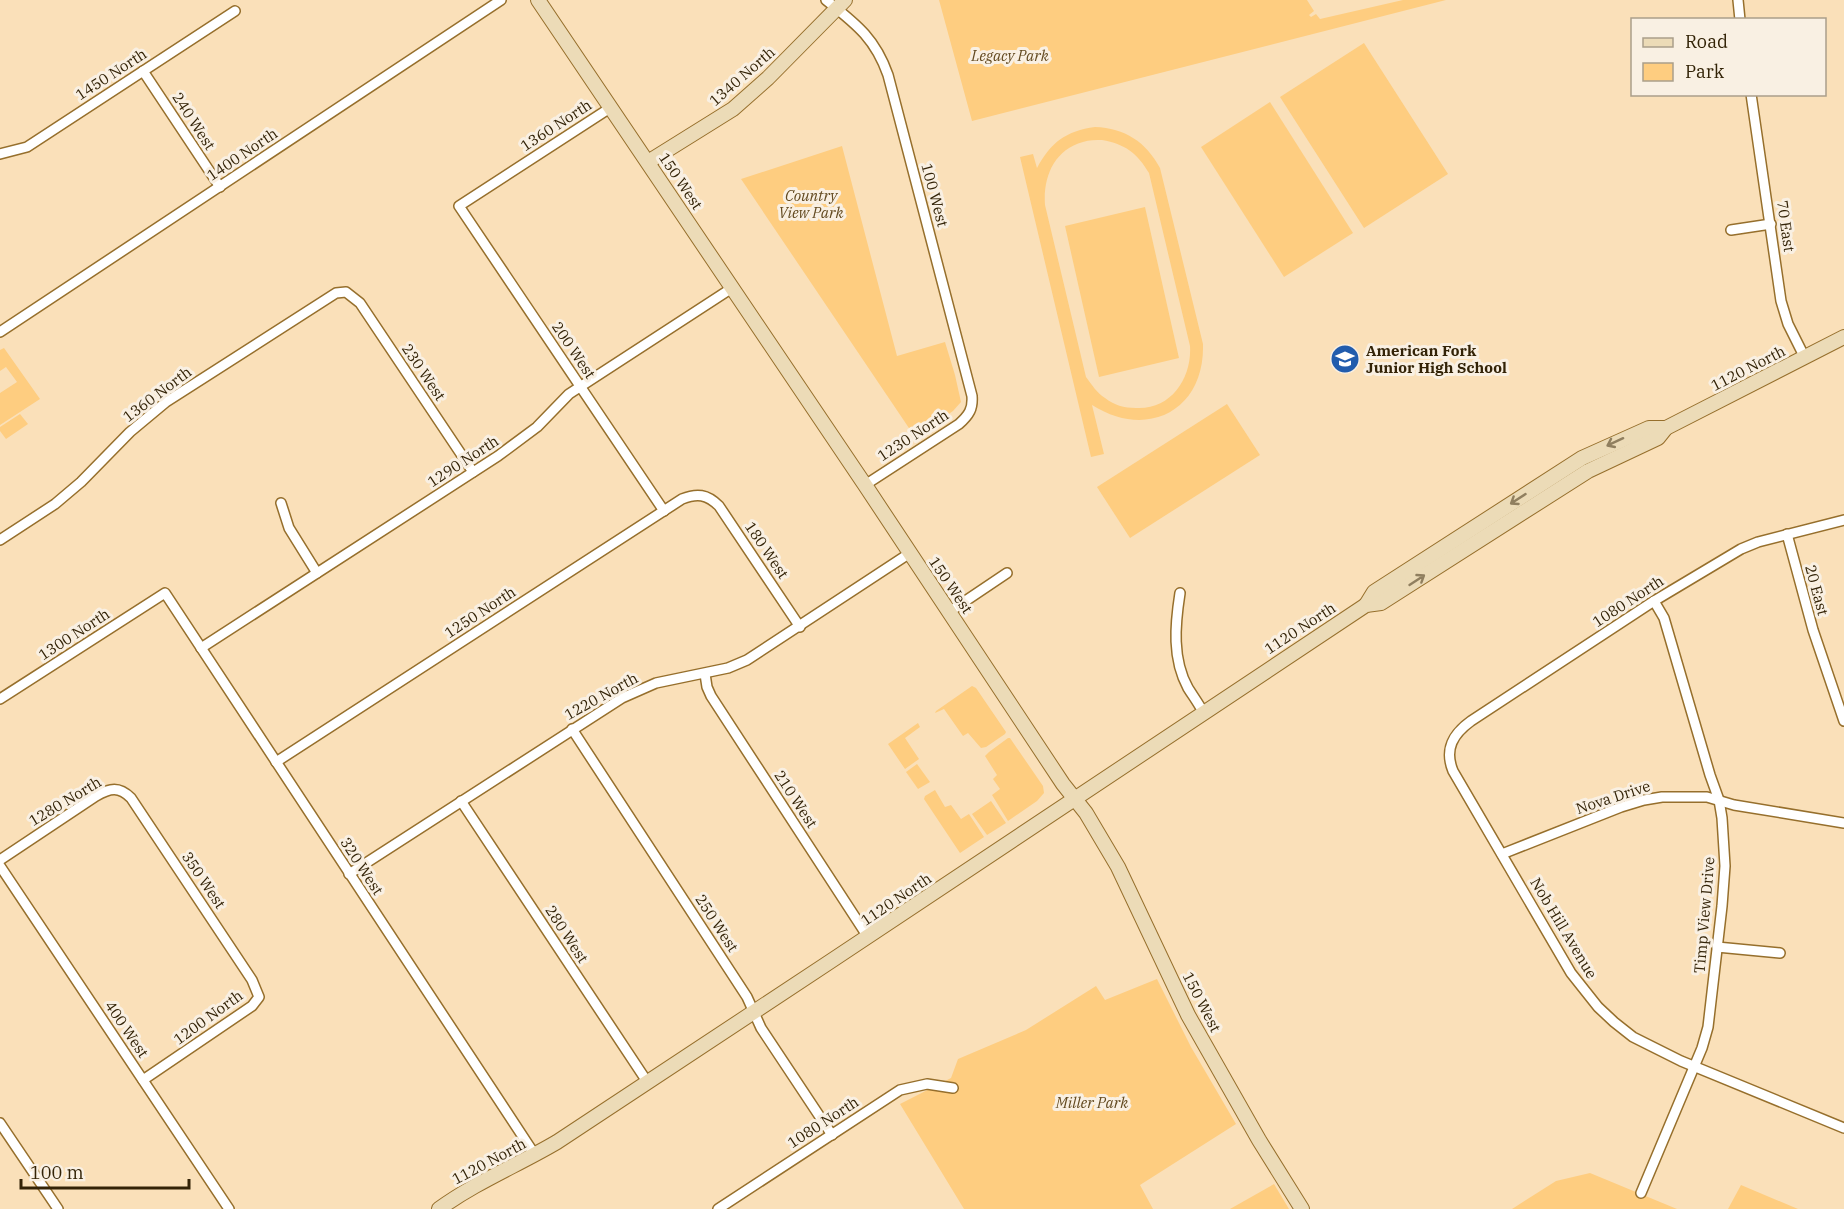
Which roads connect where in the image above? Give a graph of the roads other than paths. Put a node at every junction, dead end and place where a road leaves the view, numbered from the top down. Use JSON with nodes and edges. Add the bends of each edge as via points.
{"nodes":[{"id":1,"x":501,"y":0,"type":"edge"},
{"id":2,"x":538,"y":0,"type":"edge"},
{"id":3,"x":1738,"y":0,"type":"edge"},
{"id":4,"x":836,"y":3,"type":"edge"},
{"id":5,"x":235,"y":11,"type":"dead end"},
{"id":6,"x":1740,"y":18,"type":"edge"},
{"id":7,"x":143,"y":71,"type":"junction"},
{"id":8,"x":1751,"y":96,"type":"edge"},
{"id":9,"x":610,"y":108,"type":"junction"},
{"id":10,"x":0,"y":154,"type":"edge"},
{"id":11,"x":648,"y":162,"type":"junction"},
{"id":12,"x":220,"y":187,"type":"junction"},
{"id":13,"x":459,"y":206,"type":"joint"},
{"id":14,"x":1771,"y":224,"type":"junction"},
{"id":15,"x":1731,"y":230,"type":"dead end"},
{"id":16,"x":732,"y":288,"type":"junction"},
{"id":17,"x":346,"y":292,"type":"joint"},
{"id":18,"x":0,"y":332,"type":"edge"},
{"id":19,"x":1844,"y":337,"type":"edge"},
{"id":20,"x":1804,"y":358,"type":"junction"},
{"id":21,"x":580,"y":386,"type":"junction"},
{"id":22,"x":973,"y":405,"type":"joint"},
{"id":23,"x":473,"y":472,"type":"junction"},
{"id":24,"x":865,"y":485,"type":"junction"},
{"id":25,"x":704,"y":495,"type":"joint"},
{"id":26,"x":281,"y":503,"type":"dead end"},
{"id":27,"x":664,"y":511,"type":"junction"},
{"id":28,"x":1844,"y":520,"type":"edge"},
{"id":29,"x":1787,"y":534,"type":"junction"},
{"id":30,"x":0,"y":540,"type":"edge"},
{"id":31,"x":910,"y":553,"type":"junction"},
{"id":32,"x":317,"y":573,"type":"junction"},
{"id":33,"x":1007,"y":573,"type":"dead end"},
{"id":34,"x":165,"y":593,"type":"joint"},
{"id":35,"x":1180,"y":593,"type":"dead end"},
{"id":36,"x":1654,"y":601,"type":"junction"},
{"id":37,"x":949,"y":612,"type":"junction"},
{"id":38,"x":800,"y":627,"type":"junction"},
{"id":39,"x":201,"y":648,"type":"junction"},
{"id":40,"x":705,"y":674,"type":"junction"},
{"id":41,"x":0,"y":699,"type":"edge"},
{"id":42,"x":1203,"y":712,"type":"junction"},
{"id":43,"x":1844,"y":721,"type":"edge"},
{"id":44,"x":572,"y":729,"type":"junction"},
{"id":45,"x":1450,"y":747,"type":"joint"},
{"id":46,"x":276,"y":762,"type":"junction"},
{"id":47,"x":115,"y":788,"type":"joint"},
{"id":48,"x":1074,"y":798,"type":"junction"},
{"id":49,"x":1719,"y":800,"type":"junction"},
{"id":50,"x":461,"y":801,"type":"junction"},
{"id":51,"x":1844,"y":823,"type":"edge"},
{"id":52,"x":1502,"y":854,"type":"junction"},
{"id":53,"x":0,"y":860,"type":"edge"},
{"id":54,"x":0,"y":866,"type":"edge"},
{"id":55,"x":350,"y":874,"type":"junction"},
{"id":56,"x":868,"y":937,"type":"junction"},
{"id":57,"x":1717,"y":947,"type":"junction"},
{"id":58,"x":1780,"y":953,"type":"dead end"},
{"id":59,"x":259,"y":996,"type":"joint"},
{"id":60,"x":754,"y":1012,"type":"junction"},
{"id":61,"x":1693,"y":1067,"type":"junction"},
{"id":62,"x":143,"y":1080,"type":"junction"},
{"id":63,"x":648,"y":1083,"type":"junction"},
{"id":64,"x":953,"y":1088,"type":"dead end"},
{"id":65,"x":0,"y":1123,"type":"edge"},
{"id":66,"x":1844,"y":1128,"type":"edge"},
{"id":67,"x":832,"y":1135,"type":"junction"},
{"id":68,"x":535,"y":1155,"type":"junction"},
{"id":69,"x":1641,"y":1193,"type":"dead end"},
{"id":70,"x":58,"y":1209,"type":"edge"},
{"id":71,"x":229,"y":1209,"type":"edge"},
{"id":72,"x":439,"y":1209,"type":"edge"},
{"id":73,"x":718,"y":1209,"type":"edge"},
{"id":74,"x":1302,"y":1209,"type":"edge"}],
"edges":[{"from":1,"to":12,"type":"street","name":"1400 North"},
{"from":2,"to":9,"type":"street","name":"150 West"},
{"from":3,"to":6,"type":"street"},
{"from":4,"to":11,"type":"street","name":"1340 North","via":[[733,109]]},
{"from":4,"to":22,"type":"street","name":"100 West","via":[[882,56]]},
{"from":5,"to":7,"type":"street","name":"1450 North"},
{"from":7,"to":10,"type":"street","name":"1450 North","via":[[27,147]]},
{"from":7,"to":12,"type":"street","name":"240 West"},
{"from":8,"to":14,"type":"street","name":"70 East"},
{"from":9,"to":11,"type":"street","name":"150 West"},
{"from":9,"to":13,"type":"street","name":"1360 North"},
{"from":11,"to":16,"type":"street","name":"150 West"},
{"from":12,"to":18,"type":"street","name":"1400 North"},
{"from":13,"to":21,"type":"street","name":"200 West"},
{"from":14,"to":15,"type":"street"},
{"from":14,"to":20,"type":"street","name":"70 East","via":[[1784,312]]},
{"from":16,"to":21,"type":"street","name":"1290 North"},
{"from":16,"to":24,"type":"street","name":"150 West"},
{"from":17,"to":23,"type":"street","name":"230 West","via":[[360,303]]},
{"from":17,"to":30,"type":"street","name":"1360 North","via":[[328,297],[166,402],[55,504]]},
{"from":19,"to":20,"type":"street","name":"1120 North"},
{"from":20,"to":42,"type":"street","name":"1120 North","via":[[1666,428],[1649,428],[1582,458],[1374,592],[1366,605]]},
{"from":21,"to":23,"type":"street","name":"1290 North","via":[[520,441]]},
{"from":21,"to":27,"type":"street","name":"200 West"},
{"from":22,"to":24,"type":"street","name":"1230 North","via":[[959,423]]},
{"from":23,"to":32,"type":"street","name":"1290 North"},
{"from":24,"to":31,"type":"street","name":"150 West"},
{"from":25,"to":27,"type":"street","name":"1250 North","via":[[682,499]]},
{"from":25,"to":38,"type":"street","name":"180 West","via":[[719,506]]},
{"from":26,"to":32,"type":"street","via":[[289,528]]},
{"from":27,"to":46,"type":"street","name":"1250 North"},
{"from":28,"to":29,"type":"street","name":"1080 North"},
{"from":29,"to":36,"type":"street","name":"1080 North","via":[[1741,549]]},
{"from":29,"to":43,"type":"street","name":"20 East","via":[[1813,630]]},
{"from":31,"to":37,"type":"street","name":"150 West"},
{"from":31,"to":38,"type":"street","name":"1220 North"},
{"from":32,"to":39,"type":"street","name":"1290 North"},
{"from":33,"to":37,"type":"street"},
{"from":34,"to":39,"type":"street","name":"320 West"},
{"from":34,"to":41,"type":"street","name":"1300 North"},
{"from":35,"to":42,"type":"street","via":[[1175,623],[1178,658],[1188,688]]},
{"from":36,"to":45,"type":"street","name":"1080 North","via":[[1471,721],[1460,729]]},
{"from":36,"to":49,"type":"street","name":"Timp View Drive","via":[[1664,618]]},
{"from":37,"to":48,"type":"street","name":"150 West"},
{"from":38,"to":40,"type":"street","name":"1220 North","via":[[747,660]]},
{"from":39,"to":46,"type":"street","name":"320 West"},
{"from":40,"to":44,"type":"street","name":"1220 North","via":[[640,690]]},
{"from":40,"to":56,"type":"street","name":"210 West","via":[[711,696]]},
{"from":42,"to":48,"type":"street","name":"1120 North"},
{"from":44,"to":50,"type":"street","name":"1220 North"},
{"from":44,"to":60,"type":"street","name":"250 West"},
{"from":45,"to":52,"type":"street","name":"Nob Hill Avenue","via":[[1453,771]]},
{"from":46,"to":55,"type":"street","name":"320 West"},
{"from":47,"to":53,"type":"street","name":"1280 North","via":[[96,796]]},
{"from":47,"to":59,"type":"street","name":"350 West","via":[[131,798]]},
{"from":48,"to":56,"type":"street","name":"1120 North"},
{"from":48,"to":74,"type":"street","name":"150 West","via":[[1122,874],[1188,1015]]},
{"from":49,"to":51,"type":"street","name":"Nova Drive"},
{"from":49,"to":52,"type":"street","name":"Nova Drive","via":[[1644,800]]},
{"from":49,"to":57,"type":"street","name":"Timp View Drive","via":[[1725,866]]},
{"from":50,"to":55,"type":"street","name":"1220 North"},
{"from":50,"to":63,"type":"street","name":"280 West"},
{"from":52,"to":61,"type":"street","name":"Nob Hill Avenue","via":[[1571,973],[1598,1007],[1633,1037]]},
{"from":54,"to":62,"type":"street","name":"400 West"},
{"from":55,"to":68,"type":"street","name":"320 West"},
{"from":56,"to":60,"type":"street","name":"1120 North"},
{"from":57,"to":58,"type":"street"},
{"from":57,"to":61,"type":"street","name":"Timp View Drive","via":[[1708,1027]]},
{"from":59,"to":62,"type":"street","name":"1200 North","via":[[240,1015]]},
{"from":60,"to":63,"type":"street","name":"1120 North"},
{"from":60,"to":67,"type":"street","name":"250 West"},
{"from":61,"to":66,"type":"street","name":"Nob Hill Avenue"},
{"from":61,"to":69,"type":"street","name":"Timp View Drive"},
{"from":62,"to":71,"type":"street","name":"400 West"},
{"from":63,"to":68,"type":"street","name":"1120 North"},
{"from":64,"to":67,"type":"street","name":"1080 North","via":[[927,1084],[900,1090]]},
{"from":65,"to":70,"type":"street"},
{"from":67,"to":73,"type":"street","name":"1080 North"},
{"from":68,"to":72,"type":"street","name":"1120 North"}]}
